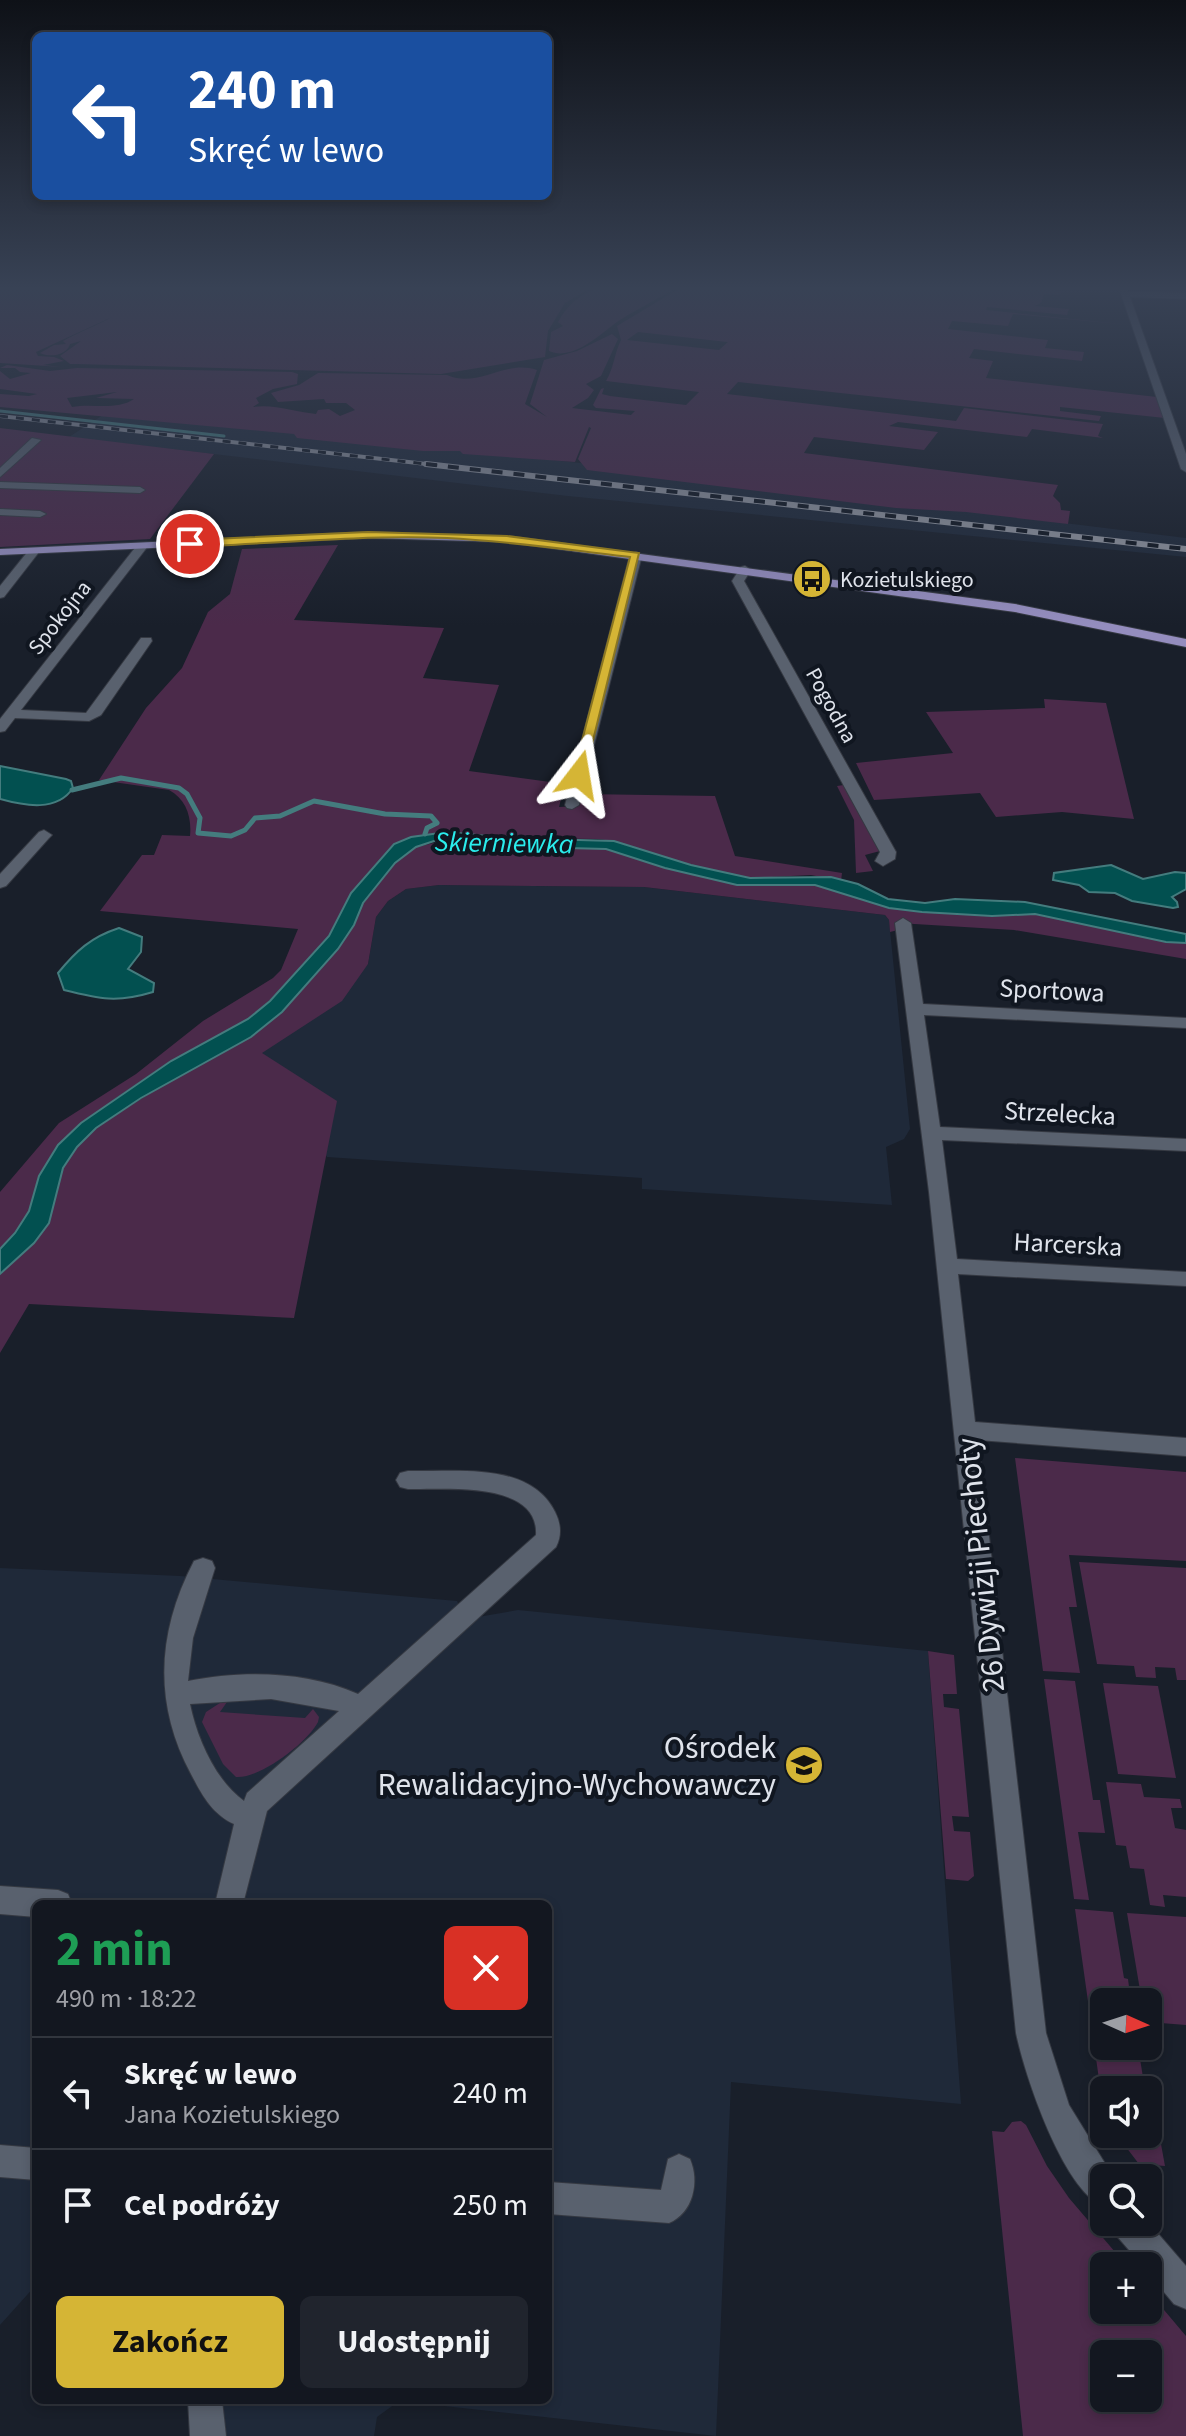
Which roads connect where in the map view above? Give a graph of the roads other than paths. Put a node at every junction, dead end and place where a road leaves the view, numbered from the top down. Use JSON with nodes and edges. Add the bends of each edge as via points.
{"nodes":[{"id":1,"x":1162,"y":399,"type":"edge"},
{"id":2,"x":36,"y":440,"type":"dead end"},
{"id":3,"x":1186,"y":469,"type":"edge"},
{"id":4,"x":0,"y":474,"type":"edge"},
{"id":5,"x":0,"y":485,"type":"edge"},
{"id":6,"x":140,"y":490,"type":"dead end"},
{"id":7,"x":0,"y":512,"type":"edge"},
{"id":8,"x":40,"y":514,"type":"dead end"},
{"id":9,"x":142,"y":546,"type":"junction"},
{"id":10,"x":0,"y":552,"type":"edge"},
{"id":11,"x":33,"y":552,"type":"junction"},
{"id":12,"x":636,"y":555,"type":"junction"},
{"id":13,"x":745,"y":570,"type":"junction"},
{"id":14,"x":0,"y":594,"type":"edge"},
{"id":15,"x":146,"y":641,"type":"dead end"},
{"id":16,"x":1186,"y":643,"type":"edge"},
{"id":17,"x":11,"y":714,"type":"junction"},
{"id":18,"x":0,"y":728,"type":"edge"},
{"id":19,"x":572,"y":805,"type":"dead end"},
{"id":20,"x":44,"y":835,"type":"dead end"},
{"id":21,"x":883,"y":861,"type":"dead end"},
{"id":22,"x":0,"y":883,"type":"edge"},
{"id":23,"x":903,"y":923,"type":"dead end"},
{"id":24,"x":915,"y":1009,"type":"junction"},
{"id":25,"x":1186,"y":1023,"type":"edge"},
{"id":26,"x":932,"y":1133,"type":"junction"},
{"id":27,"x":1186,"y":1145,"type":"edge"},
{"id":28,"x":947,"y":1266,"type":"junction"},
{"id":29,"x":1186,"y":1279,"type":"edge"},
{"id":30,"x":965,"y":1430,"type":"junction"},
{"id":31,"x":1186,"y":1447,"type":"edge"},
{"id":32,"x":408,"y":1480,"type":"dead end"},
{"id":33,"x":203,"y":1568,"type":"dead end"},
{"id":34,"x":176,"y":1695,"type":"junction"},
{"id":35,"x":362,"y":1709,"type":"junction"},
{"id":36,"x":250,"y":1817,"type":"junction"},
{"id":37,"x":0,"y":1900,"type":"edge"},
{"id":38,"x":230,"y":1900,"type":"edge"},
{"id":39,"x":32,"y":1902,"type":"edge"},
{"id":40,"x":0,"y":2161,"type":"edge"},
{"id":41,"x":32,"y":2164,"type":"edge"},
{"id":42,"x":679,"y":2170,"type":"dead end"},
{"id":43,"x":1090,"y":2173,"type":"edge"},
{"id":44,"x":552,"y":2198,"type":"edge"},
{"id":45,"x":1139,"y":2236,"type":"edge"},
{"id":46,"x":1186,"y":2292,"type":"edge"},
{"id":47,"x":205,"y":2404,"type":"edge"},
{"id":48,"x":208,"y":2436,"type":"edge"}],
"edges":[{"from":1,"to":3,"type":"street"},
{"from":2,"to":4,"type":"street"},
{"from":5,"to":6,"type":"street"},
{"from":7,"to":8,"type":"street"},
{"from":9,"to":11,"type":"main road"},
{"from":9,"to":12,"type":"main road","via":[[411,534]]},
{"from":9,"to":17,"type":"street","name":"Spokojna"},
{"from":10,"to":11,"type":"main road"},
{"from":11,"to":14,"type":"street"},
{"from":12,"to":13,"type":"main road"},
{"from":12,"to":19,"type":"street"},
{"from":13,"to":16,"type":"main road","via":[[1043,612]]},
{"from":13,"to":21,"type":"street","name":"Pogodna","via":[[738,581],[888,852]]},
{"from":15,"to":17,"type":"street","via":[[93,715]]},
{"from":17,"to":18,"type":"street","name":"Spokojna"},
{"from":20,"to":22,"type":"street"},
{"from":23,"to":24,"type":"street","name":"26 Dywizji Piechoty"},
{"from":24,"to":25,"type":"street","name":"Sportowa"},
{"from":24,"to":26,"type":"street","name":"26 Dywizji Piechoty"},
{"from":26,"to":27,"type":"street","name":"Strzelecka"},
{"from":26,"to":28,"type":"street","name":"26 Dywizji Piechoty"},
{"from":28,"to":29,"type":"street","name":"Harcerska"},
{"from":28,"to":30,"type":"street","name":"26 Dywizji Piechoty"},
{"from":30,"to":31,"type":"street"},
{"from":30,"to":43,"type":"street","name":"26 Dywizji Piechoty","via":[[1031,2033],[1051,2105]]},
{"from":32,"to":35,"type":"street","via":[[512,1487],[547,1516],[549,1535]]},
{"from":33,"to":34,"type":"street","via":[[175,1652]]},
{"from":34,"to":35,"type":"street","via":[[224,1686],[313,1691]]},
{"from":34,"to":36,"type":"street","via":[[186,1736],[217,1795],[235,1812]]},
{"from":35,"to":36,"type":"street","via":[[257,1802]]},
{"from":36,"to":38,"type":"street"},
{"from":37,"to":39,"type":"street"},
{"from":40,"to":41,"type":"street"},
{"from":42,"to":44,"type":"street","via":[[676,2197],[669,2207]]},
{"from":45,"to":46,"type":"street"},
{"from":47,"to":48,"type":"street"}]}
